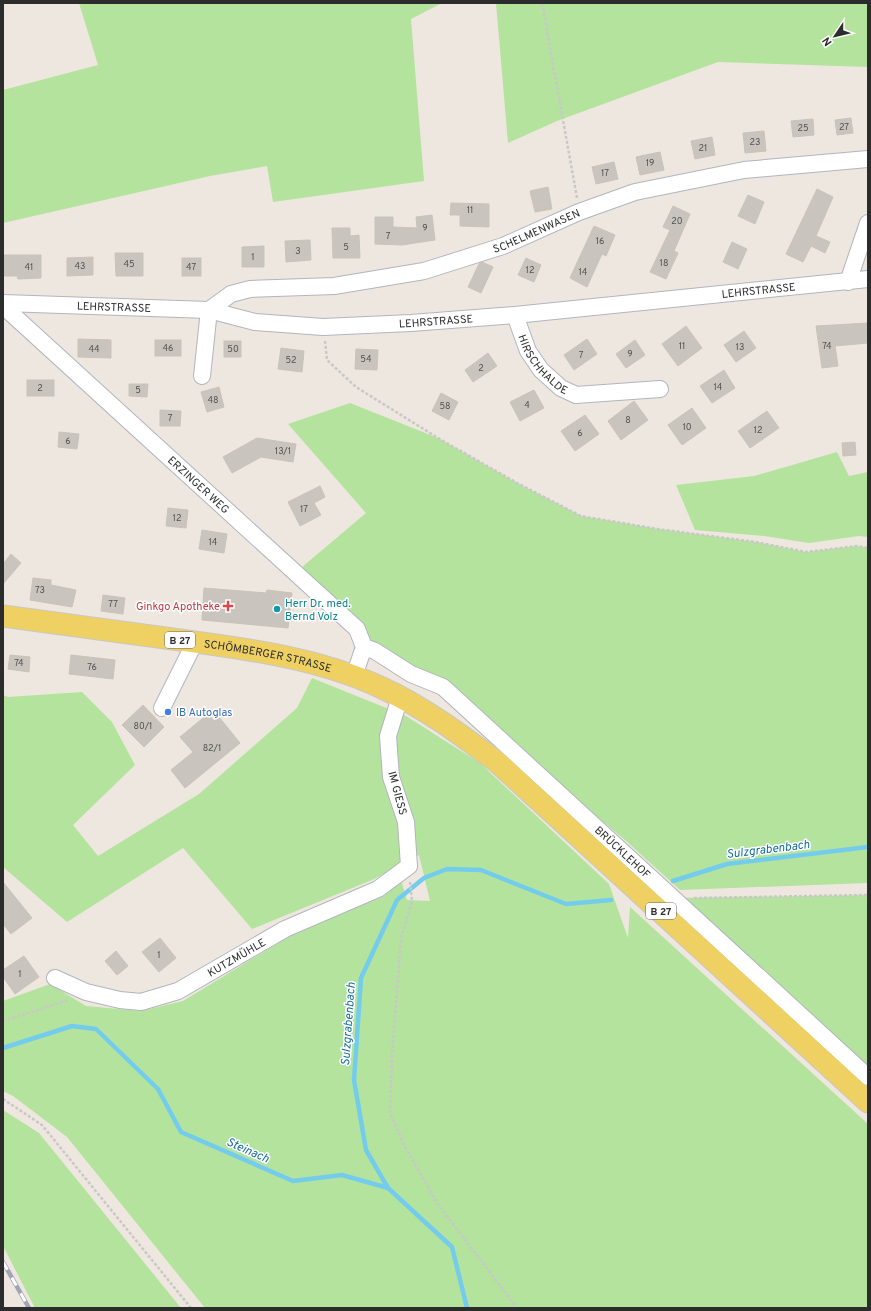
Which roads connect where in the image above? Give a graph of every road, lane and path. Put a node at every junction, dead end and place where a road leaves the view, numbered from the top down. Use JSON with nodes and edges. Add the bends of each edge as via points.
{"nodes":[{"id":1,"x":542,"y":3,"type":"edge"},
{"id":2,"x":868,"y":159,"type":"edge"},
{"id":3,"x":579,"y":212,"type":"junction"},
{"id":4,"x":868,"y":223,"type":"edge"},
{"id":5,"x":868,"y":279,"type":"edge"},
{"id":6,"x":848,"y":282,"type":"junction"},
{"id":7,"x":3,"y":305,"type":"edge"},
{"id":8,"x":209,"y":310,"type":"junction"},
{"id":9,"x":515,"y":315,"type":"junction"},
{"id":10,"x":323,"y":327,"type":"junction"},
{"id":11,"x":202,"y":376,"type":"dead end"},
{"id":12,"x":660,"y":390,"type":"dead end"},
{"id":13,"x":868,"y":548,"type":"edge"},
{"id":14,"x":3,"y":616,"type":"edge"},
{"id":15,"x":195,"y":642,"type":"junction"},
{"id":16,"x":364,"y":647,"type":"junction"},
{"id":17,"x":354,"y":676,"type":"junction"},
{"id":18,"x":400,"y":697,"type":"junction"},
{"id":19,"x":162,"y":708,"type":"dead end"},
{"id":20,"x":409,"y":866,"type":"joint"},
{"id":21,"x":868,"y":895,"type":"edge"},
{"id":22,"x":673,"y":898,"type":"junction"},
{"id":23,"x":412,"y":901,"type":"dead end"},
{"id":24,"x":55,"y":978,"type":"dead end"},
{"id":25,"x":91,"y":993,"type":"junction"},
{"id":26,"x":3,"y":1022,"type":"edge"},
{"id":27,"x":868,"y":1077,"type":"edge"},
{"id":28,"x":3,"y":1099,"type":"edge"},
{"id":29,"x":868,"y":1102,"type":"edge"},
{"id":30,"x":191,"y":1308,"type":"edge"},
{"id":31,"x":517,"y":1308,"type":"edge"}],
"edges":[{"from":1,"to":3,"type":"path"},
{"from":2,"to":3,"type":"street","name":"SCHELMENWASEN","via":[[744,170],[635,192]]},
{"from":3,"to":8,"type":"street","name":"SCHELMENWASEN","via":[[503,246],[424,271],[334,286],[250,290],[231,294]]},
{"from":4,"to":6,"type":"street"},
{"from":5,"to":6,"type":"street","name":"LEHRSTRASSE"},
{"from":6,"to":9,"type":"street","name":"LEHRSTRASSE"},
{"from":7,"to":8,"type":"street","name":"LEHRSTRASSE"},
{"from":7,"to":16,"type":"street","name":"ERZINGER WEG","via":[[357,629]]},
{"from":8,"to":10,"type":"street","name":"LEHRSTRASSE","via":[[255,322]]},
{"from":8,"to":11,"type":"street"},
{"from":9,"to":10,"type":"street","name":"LEHRSTRASSE"},
{"from":9,"to":12,"type":"street","name":"HIRSCHHALDE","via":[[528,351],[541,370],[561,388],[576,394]]},
{"from":10,"to":13,"type":"path","via":[[327,360],[356,387],[518,484],[581,516],[806,552],[857,546]]},
{"from":14,"to":15,"type":"main road","name":"SCHÖMBERGER STRASSE","number":"B 27"},
{"from":15,"to":17,"type":"main road","name":"SCHÖMBERGER STRASSE","number":"B 27","via":[[304,661]]},
{"from":15,"to":19,"type":"street"},
{"from":16,"to":17,"type":"street"},
{"from":16,"to":22,"type":"street","name":"BRÜCKLEHOF","via":[[375,651],[410,674],[443,687]]},
{"from":17,"to":18,"type":"main road","name":"SCHÖMBERGER STRASSE","number":"B 27"},
{"from":18,"to":20,"type":"street","name":"IM GIESS","via":[[388,736],[391,777],[406,822]]},
{"from":18,"to":29,"type":"main road","name":"SCHÖMBERGER STRASSE","number":"B 27","via":[[449,726],[497,762]]},
{"from":20,"to":25,"type":"street","name":"KUTZMÜHLE","via":[[378,889],[285,929],[178,991],[140,1002]]},
{"from":21,"to":22,"type":"path"},
{"from":22,"to":27,"type":"street","name":"BRÜCKLEHOF"},
{"from":23,"to":31,"type":"path","via":[[401,938],[390,1113],[405,1147],[437,1203]]},
{"from":24,"to":25,"type":"street","name":"KUTZMÜHLE"},
{"from":25,"to":26,"type":"path"},
{"from":28,"to":30,"type":"path","via":[[42,1125]]}]}
